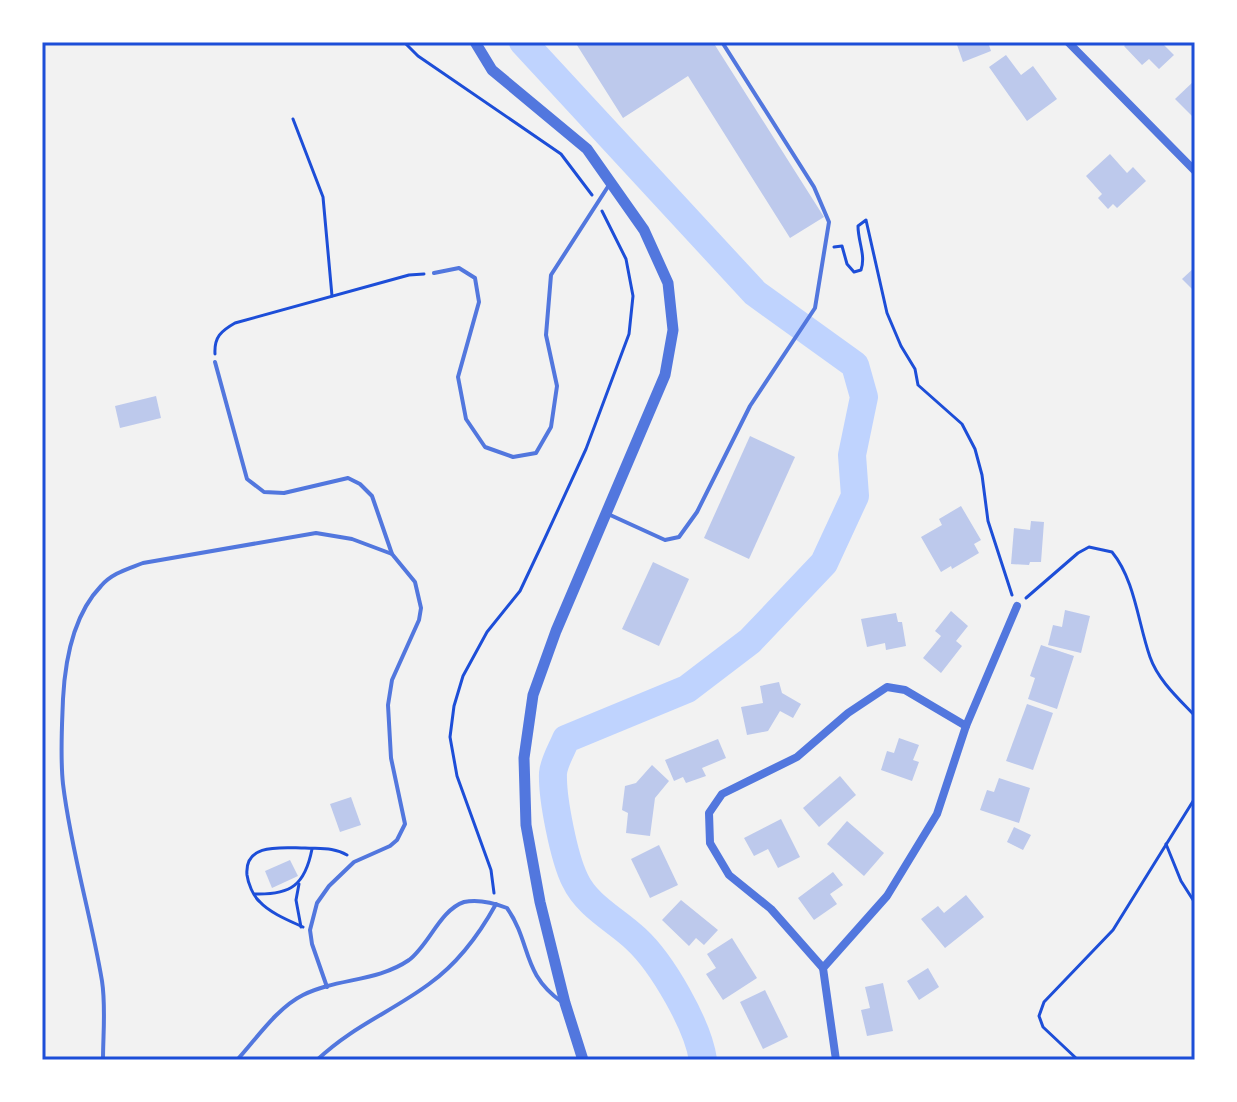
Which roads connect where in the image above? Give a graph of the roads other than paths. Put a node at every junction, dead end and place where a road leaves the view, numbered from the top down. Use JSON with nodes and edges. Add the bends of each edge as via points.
{"nodes":[{"id":1,"x":475,"y":42,"type":"edge"},
{"id":2,"x":722,"y":42,"type":"edge"},
{"id":3,"x":1068,"y":42,"type":"edge"},
{"id":4,"x":1195,"y":171,"type":"edge"},
{"id":5,"x":610,"y":183,"type":"junction"},
{"id":6,"x":434,"y":273,"type":"road end"},
{"id":7,"x":215,"y":362,"type":"road end"},
{"id":8,"x":606,"y":513,"type":"junction"},
{"id":9,"x":392,"y":554,"type":"junction"},
{"id":10,"x":1017,"y":606,"type":"road end"},
{"id":11,"x":966,"y":726,"type":"junction"},
{"id":12,"x":496,"y":904,"type":"junction"},
{"id":13,"x":823,"y":968,"type":"junction"},
{"id":14,"x":327,"y":987,"type":"junction"},
{"id":15,"x":565,"y":1003,"type":"junction"},
{"id":16,"x":103,"y":1060,"type":"edge"},
{"id":17,"x":237,"y":1060,"type":"edge"},
{"id":18,"x":317,"y":1060,"type":"edge"},
{"id":19,"x":583,"y":1060,"type":"edge"},
{"id":20,"x":836,"y":1060,"type":"edge"}],
"edges":[{"from":1,"to":5,"type":"street","via":[[492,70],[587,149]]},
{"from":2,"to":8,"type":"lane","via":[[814,187],[829,222],[815,308],[750,406],[679,537],[665,540]]},
{"from":3,"to":4,"type":"street"},
{"from":5,"to":6,"type":"lane","via":[[551,275],[546,335],[557,386],[551,427],[536,453],[513,457],[485,447],[466,419],[458,377],[479,302],[475,278],[459,268]]},
{"from":5,"to":8,"type":"street","via":[[644,230],[668,283],[673,330],[665,375]]},
{"from":7,"to":9,"type":"lane","via":[[247,479],[264,492],[284,493],[348,478],[360,484],[372,496]]},
{"from":8,"to":15,"type":"street","via":[[533,695],[524,758],[526,825]]},
{"from":9,"to":14,"type":"lane","via":[[415,582],[421,608],[392,680],[388,705],[391,758],[405,824],[397,840],[354,862],[317,903],[310,930]]},
{"from":9,"to":16,"type":"lane","via":[[352,539],[296,535],[143,563],[118,572],[89,601],[65,669],[61,747],[73,846],[102,983]]},
{"from":10,"to":11,"type":"street"},
{"from":11,"to":13,"type":"street","via":[[937,814],[912,860]]},
{"from":11,"to":13,"type":"street","via":[[905,690],[887,687],[797,757],[722,794],[709,813],[710,843],[729,875],[771,909]]},
{"from":12,"to":14,"type":"lane","via":[[461,903],[410,959],[373,976]]},
{"from":12,"to":15,"type":"lane","via":[[507,908],[516,921],[532,971],[544,989]]},
{"from":12,"to":18,"type":"lane","via":[[484,926],[431,983],[341,1038]]},
{"from":13,"to":20,"type":"street"},
{"from":14,"to":17,"type":"lane","via":[[288,1005]]},
{"from":15,"to":19,"type":"street"}]}
